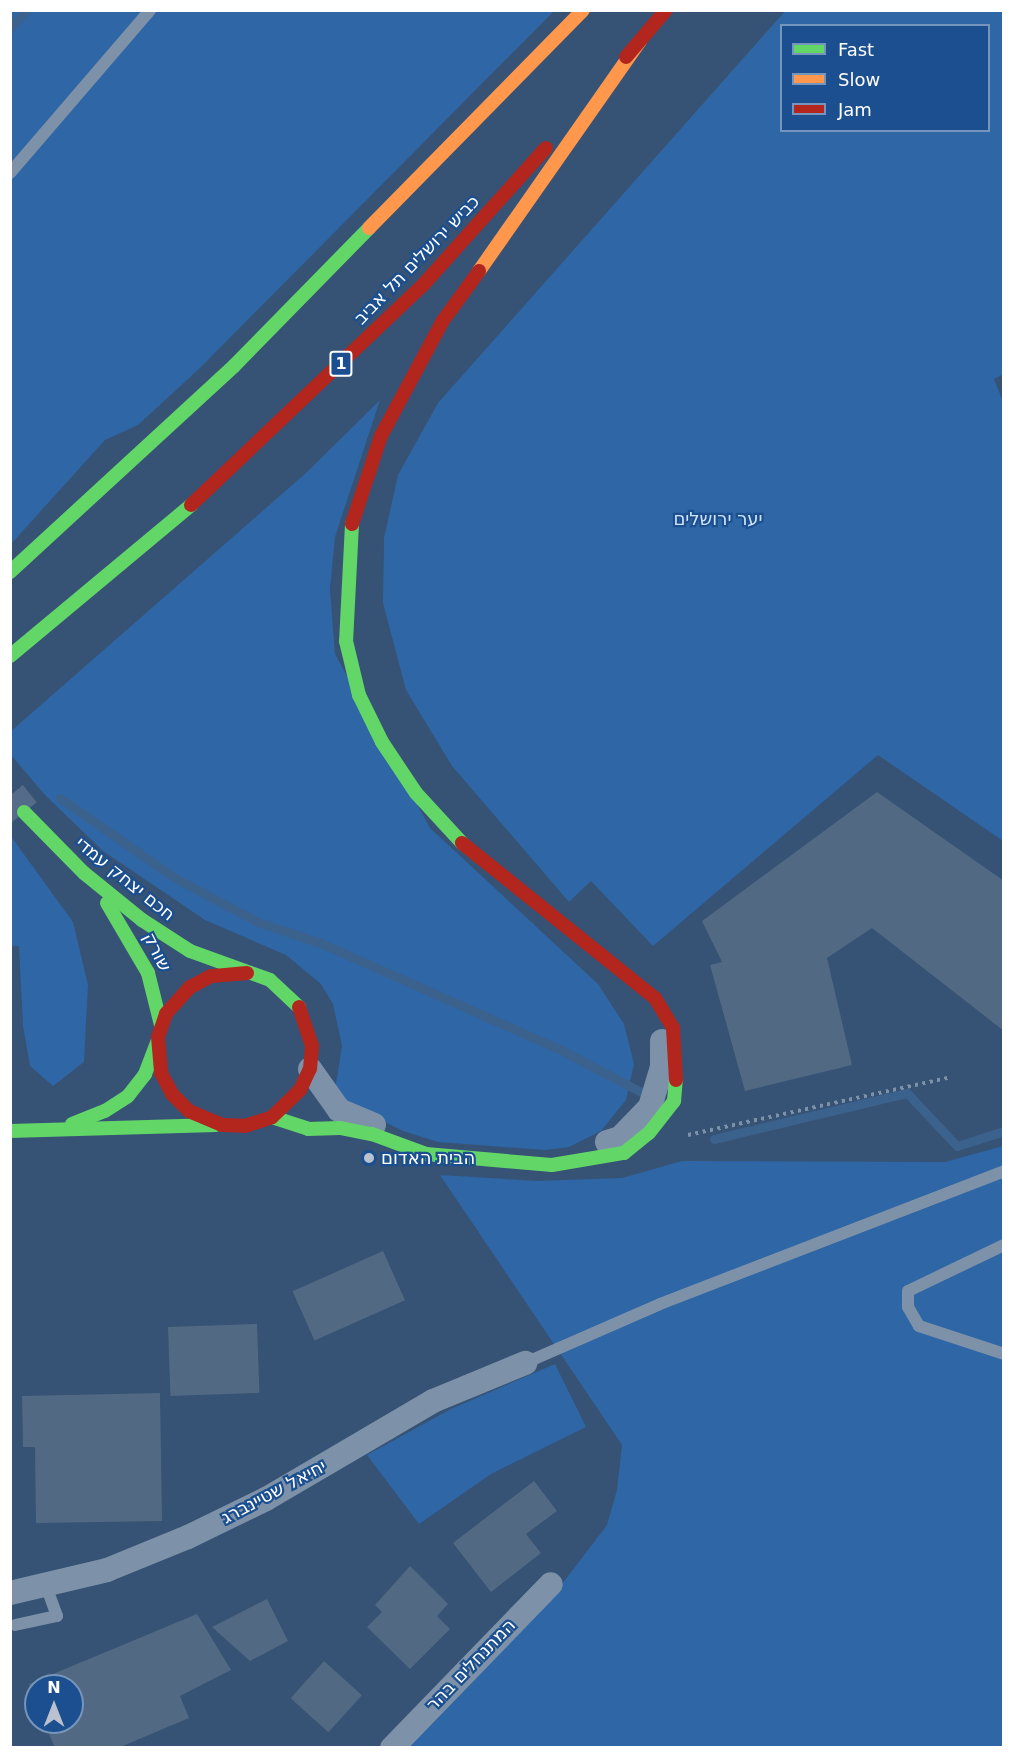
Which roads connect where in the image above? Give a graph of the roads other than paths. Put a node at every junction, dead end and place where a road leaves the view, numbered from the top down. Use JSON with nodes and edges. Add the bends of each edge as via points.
{"nodes":[{"id":1,"x":150,"y":10,"type":"edge"},
{"id":2,"x":583,"y":10,"type":"edge"},
{"id":3,"x":666,"y":10,"type":"edge"},
{"id":4,"x":640,"y":41,"type":"junction"},
{"id":5,"x":10,"y":173,"type":"edge"},
{"id":6,"x":10,"y":572,"type":"edge"},
{"id":7,"x":10,"y":656,"type":"edge"},
{"id":8,"x":24,"y":812,"type":"tunnel mouth"},
{"id":9,"x":84,"y":873,"type":"junction"},
{"id":10,"x":247,"y":973,"type":"junction"},
{"id":11,"x":673,"y":1028,"type":"junction"},
{"id":12,"x":160,"y":1031,"type":"junction"},
{"id":13,"x":310,"y":1069,"type":"junction"},
{"id":14,"x":272,"y":1117,"type":"junction"},
{"id":15,"x":222,"y":1125,"type":"junction"},
{"id":16,"x":10,"y":1131,"type":"edge"},
{"id":17,"x":28,"y":1131,"type":"junction"},
{"id":18,"x":1004,"y":1171,"type":"edge"},
{"id":19,"x":1004,"y":1245,"type":"edge"},
{"id":20,"x":1004,"y":1354,"type":"edge"},
{"id":21,"x":525,"y":1363,"type":"joint"},
{"id":22,"x":551,"y":1584,"type":"dead end"},
{"id":23,"x":46,"y":1586,"type":"junction"},
{"id":24,"x":10,"y":1593,"type":"edge"},
{"id":25,"x":15,"y":1625,"type":"dead end"},
{"id":26,"x":392,"y":1748,"type":"edge"}],
"edges":[{"from":1,"to":5,"type":"lane"},
{"from":2,"to":6,"type":"main road","via":[[234,366]]},
{"from":3,"to":4,"type":"main road","name":"כביש ירושלים תל אביב","number":"1"},
{"from":4,"to":7,"type":"main road","name":"כביש ירושלים תל אביב","number":"1","via":[[423,285],[207,492]]},
{"from":4,"to":11,"type":"main road","via":[[555,167],[442,322],[390,417],[362,487],[350,530],[346,641],[359,695],[382,742],[416,793],[458,839],[655,998]]},
{"from":8,"to":9,"type":"main road","name":"חכם יצחק עמדי"},
{"from":9,"to":10,"type":"main road","name":"חכם יצחק עמדי","via":[[173,941]]},
{"from":9,"to":12,"type":"main road","name":"שורק","via":[[141,958],[154,988]]},
{"from":10,"to":12,"type":"main road","via":[[211,976],[190,987],[172,1004]]},
{"from":10,"to":13,"type":"main road","via":[[279,987],[303,1012],[310,1034]]},
{"from":11,"to":13,"type":"street","via":[[663,1039],[662,1068],[650,1107],[620,1138],[572,1152],[458,1149],[407,1139],[339,1110]]},
{"from":11,"to":14,"type":"main road","via":[[678,1066],[674,1101],[649,1133],[624,1153],[552,1165],[463,1160],[426,1154],[372,1134],[340,1128],[308,1129]]},
{"from":12,"to":15,"type":"main road","via":[[161,1073],[172,1094],[189,1111]]},
{"from":12,"to":17,"type":"main road","via":[[145,1074],[117,1105],[77,1122]]},
{"from":13,"to":14,"type":"main road","via":[[293,1100]]},
{"from":14,"to":15,"type":"main road","via":[[244,1126]]},
{"from":15,"to":17,"type":"main road"},
{"from":16,"to":17,"type":"main road"},
{"from":18,"to":21,"type":"lane","via":[[660,1304]]},
{"from":19,"to":20,"type":"lane","via":[[908,1291],[908,1306],[920,1326]]},
{"from":21,"to":23,"type":"street","name":"יחיאל שטיינברג","via":[[433,1401],[266,1499],[188,1537],[107,1570]]},
{"from":22,"to":26,"type":"street","name":"המתנחלים בהר"},
{"from":23,"to":24,"type":"street","name":"יחיאל שטיינברג"},
{"from":23,"to":25,"type":"lane","via":[[57,1616]]}]}
